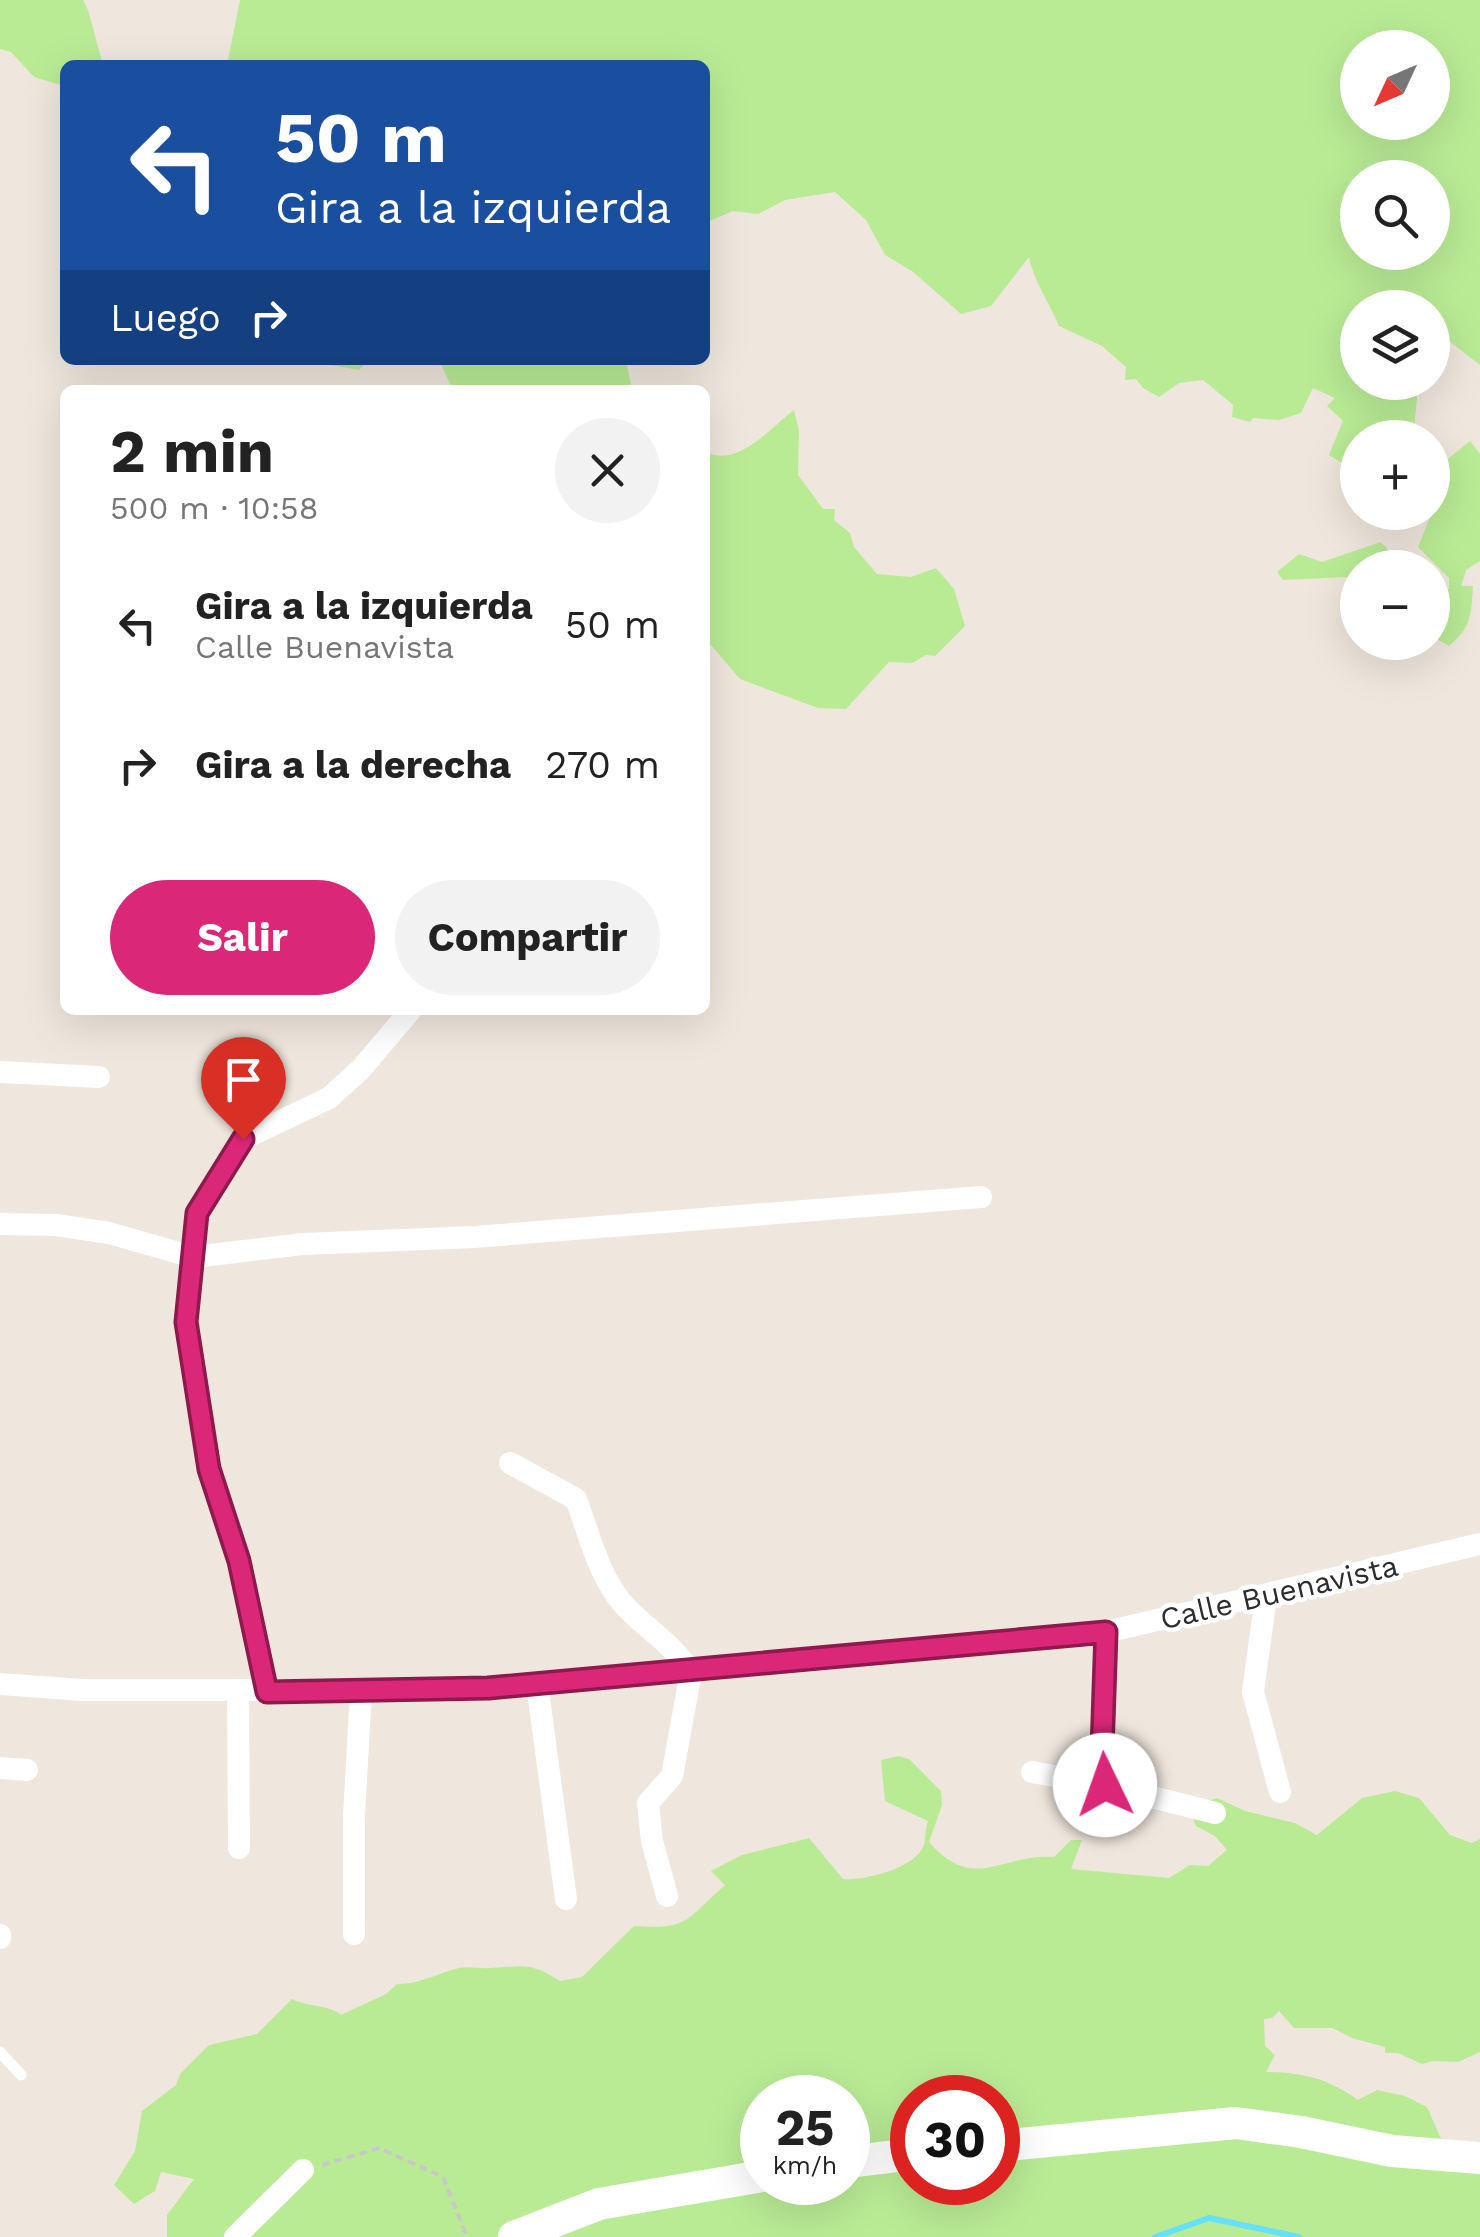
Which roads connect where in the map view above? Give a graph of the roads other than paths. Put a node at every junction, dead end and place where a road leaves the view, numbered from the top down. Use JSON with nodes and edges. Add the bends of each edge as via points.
{"nodes":[{"id":1,"x":407,"y":1015,"type":"edge"},
{"id":2,"x":0,"y":1072,"type":"edge"},
{"id":3,"x":99,"y":1077,"type":"dead end"},
{"id":4,"x":981,"y":1197,"type":"dead end"},
{"id":5,"x":0,"y":1224,"type":"edge"},
{"id":6,"x":193,"y":1257,"type":"junction"},
{"id":7,"x":510,"y":1464,"type":"dead end"},
{"id":8,"x":1480,"y":1544,"type":"edge"},
{"id":9,"x":1266,"y":1596,"type":"junction"},
{"id":10,"x":1106,"y":1632,"type":"junction"},
{"id":11,"x":691,"y":1672,"type":"junction"},
{"id":12,"x":0,"y":1684,"type":"edge"},
{"id":13,"x":537,"y":1684,"type":"junction"},
{"id":14,"x":238,"y":1691,"type":"junction"},
{"id":15,"x":267,"y":1692,"type":"junction"},
{"id":16,"x":361,"y":1692,"type":"junction"},
{"id":17,"x":0,"y":1768,"type":"edge"},
{"id":18,"x":28,"y":1770,"type":"dead end"},
{"id":19,"x":1032,"y":1772,"type":"dead end"},
{"id":20,"x":1105,"y":1785,"type":"junction"},
{"id":21,"x":1280,"y":1792,"type":"dead end"},
{"id":22,"x":1215,"y":1813,"type":"dead end"},
{"id":23,"x":239,"y":1848,"type":"dead end"},
{"id":24,"x":667,"y":1896,"type":"dead end"},
{"id":25,"x":566,"y":1899,"type":"dead end"},
{"id":26,"x":354,"y":1934,"type":"dead end"},
{"id":27,"x":0,"y":2052,"type":"edge"},
{"id":28,"x":20,"y":2075,"type":"dead end"},
{"id":29,"x":1020,"y":2144,"type":"edge"},
{"id":30,"x":1480,"y":2158,"type":"edge"},
{"id":31,"x":303,"y":2170,"type":"road end"},
{"id":32,"x":740,"y":2180,"type":"edge"},
{"id":33,"x":235,"y":2237,"type":"edge"},
{"id":34,"x":514,"y":2237,"type":"edge"}],
"edges":[{"from":1,"to":6,"type":"street","via":[[329,1098],[243,1139],[197,1213]]},
{"from":2,"to":3,"type":"street"},
{"from":4,"to":6,"type":"street"},
{"from":5,"to":6,"type":"street","via":[[109,1233]]},
{"from":6,"to":15,"type":"street","via":[[186,1322],[209,1469],[239,1561]]},
{"from":7,"to":11,"type":"street","via":[[576,1500],[599,1563],[624,1605],[675,1648]]},
{"from":8,"to":9,"type":"street","name":"Calle Buenavista"},
{"from":9,"to":10,"type":"street","name":"Calle Buenavista"},
{"from":9,"to":21,"type":"street","via":[[1253,1692]]},
{"from":10,"to":11,"type":"street","name":"Calle Buenavista"},
{"from":10,"to":20,"type":"street"},
{"from":11,"to":13,"type":"street","name":"Calle Buenavista"},
{"from":11,"to":24,"type":"street","via":[[672,1776],[648,1803]]},
{"from":12,"to":14,"type":"street","name":"Calle Buenavista"},
{"from":13,"to":16,"type":"street","name":"Calle Buenavista"},
{"from":13,"to":25,"type":"street"},
{"from":14,"to":15,"type":"street","name":"Calle Buenavista"},
{"from":14,"to":23,"type":"street"},
{"from":15,"to":16,"type":"street","name":"Calle Buenavista"},
{"from":16,"to":26,"type":"street"},
{"from":17,"to":18,"type":"street"},
{"from":19,"to":20,"type":"street"},
{"from":20,"to":22,"type":"street"},
{"from":27,"to":28,"type":"lane"},
{"from":29,"to":30,"type":"street","via":[[1236,2123],[1392,2151]]},
{"from":31,"to":33,"type":"street"},
{"from":32,"to":34,"type":"street","via":[[599,2204]]}]}
